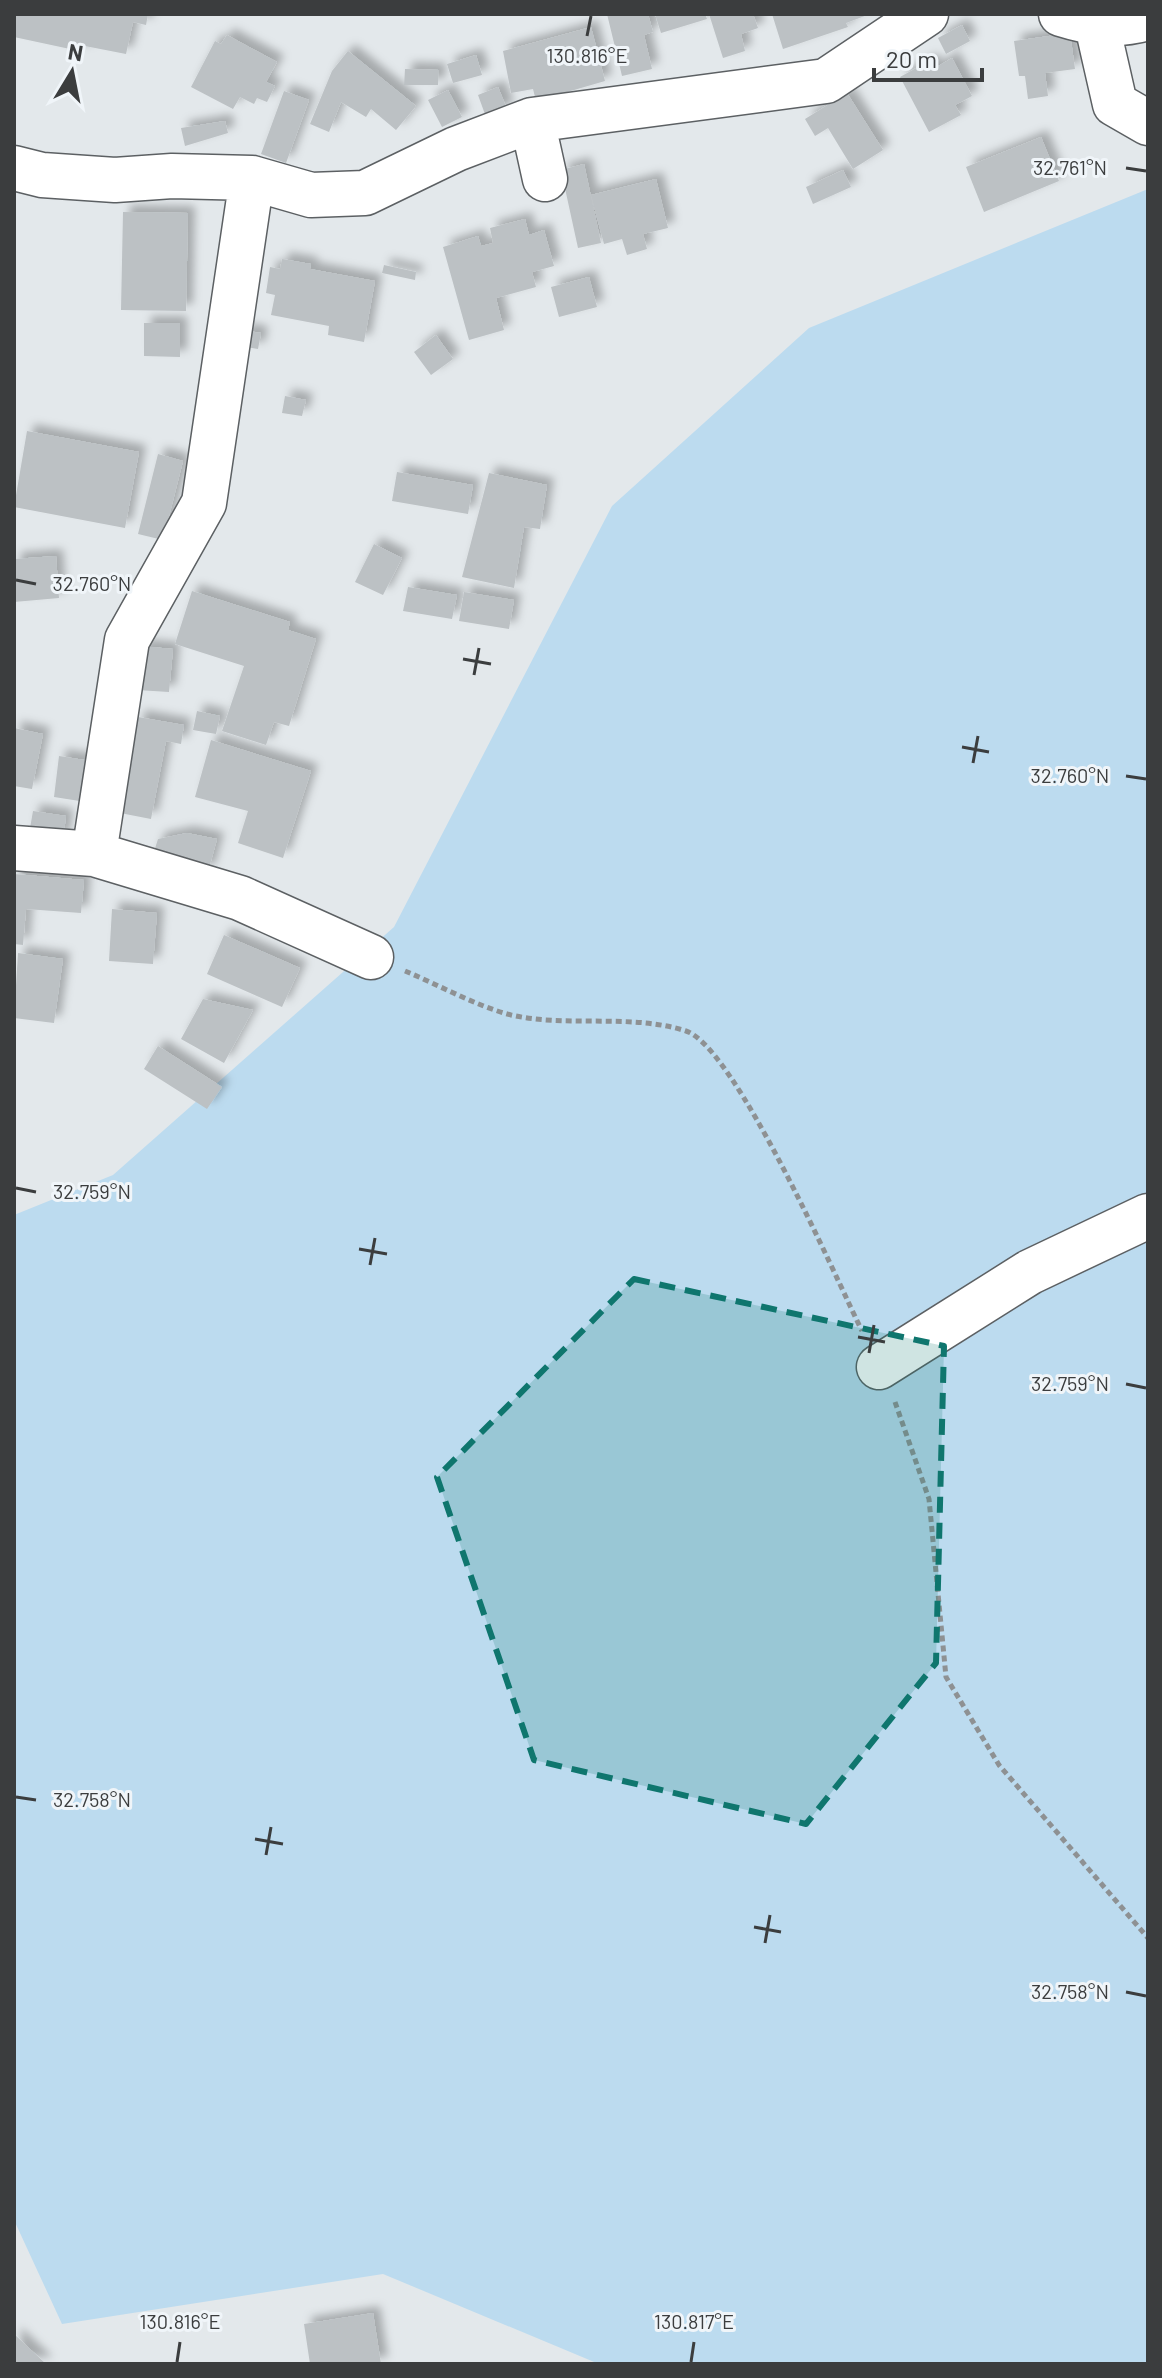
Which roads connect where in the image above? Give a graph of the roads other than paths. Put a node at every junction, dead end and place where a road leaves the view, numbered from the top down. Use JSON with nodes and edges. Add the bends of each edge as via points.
{"nodes":[{"id":1,"x":926,"y":14,"type":"edge"},
{"id":2,"x":1148,"y":18,"type":"edge"},
{"id":3,"x":1079,"y":20,"type":"edge"},
{"id":4,"x":532,"y":120,"type":"junction"},
{"id":5,"x":1148,"y":123,"type":"edge"},
{"id":6,"x":14,"y":168,"type":"edge"},
{"id":7,"x":252,"y":178,"type":"junction"},
{"id":8,"x":545,"y":179,"type":"dead end"},
{"id":9,"x":14,"y":848,"type":"edge"},
{"id":10,"x":94,"y":854,"type":"junction"},
{"id":11,"x":371,"y":957,"type":"road end"},
{"id":12,"x":1148,"y":1216,"type":"edge"},
{"id":13,"x":879,"y":1367,"type":"road end"}],
"edges":[{"from":1,"to":4,"type":"street","via":[[826,81]]},
{"from":2,"to":3,"type":"street","via":[[1124,25]]},
{"from":3,"to":5,"type":"street","via":[[1115,104]]},
{"from":4,"to":7,"type":"street","via":[[365,193],[311,195]]},
{"from":4,"to":8,"type":"street"},
{"from":6,"to":7,"type":"street","via":[[115,180]]},
{"from":7,"to":10,"type":"street","via":[[204,503],[127,640]]},
{"from":9,"to":10,"type":"street"},
{"from":10,"to":11,"type":"street","via":[[240,898]]},
{"from":12,"to":13,"type":"street","via":[[1030,1272]]}]}
